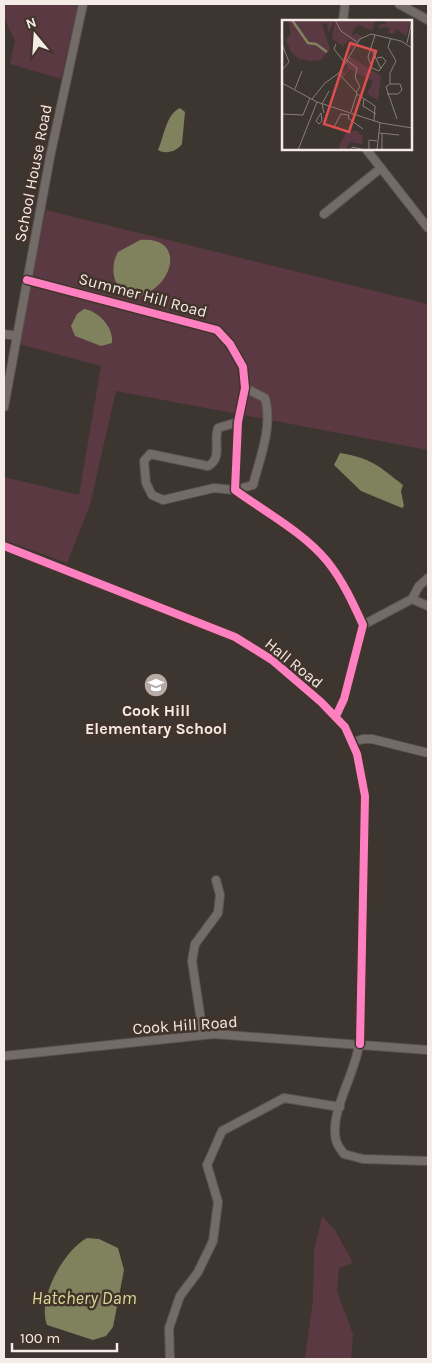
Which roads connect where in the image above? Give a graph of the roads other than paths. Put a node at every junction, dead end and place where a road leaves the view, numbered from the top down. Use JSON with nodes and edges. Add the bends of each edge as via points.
{"nodes":[{"id":1,"x":83,"y":4,"type":"edge"},
{"id":2,"x":344,"y":4,"type":"edge"},
{"id":3,"x":399,"y":4,"type":"edge"},
{"id":4,"x":343,"y":20,"type":"edge"},
{"id":5,"x":428,"y":20,"type":"edge"},
{"id":6,"x":367,"y":150,"type":"edge"},
{"id":7,"x":381,"y":168,"type":"junction"},
{"id":8,"x":324,"y":214,"type":"dead end"},
{"id":9,"x":428,"y":228,"type":"edge"},
{"id":10,"x":27,"y":280,"type":"junction"},
{"id":11,"x":4,"y":334,"type":"edge"},
{"id":12,"x":17,"y":336,"type":"junction"},
{"id":13,"x":245,"y":388,"type":"junction"},
{"id":14,"x":4,"y":407,"type":"edge"},
{"id":15,"x":238,"y":422,"type":"junction"},
{"id":16,"x":235,"y":490,"type":"junction"},
{"id":17,"x":4,"y":546,"type":"edge"},
{"id":18,"x":428,"y":578,"type":"edge"},
{"id":19,"x":412,"y":600,"type":"junction"},
{"id":20,"x":428,"y":606,"type":"edge"},
{"id":21,"x":364,"y":625,"type":"junction"},
{"id":22,"x":336,"y":716,"type":"junction"},
{"id":23,"x":353,"y":742,"type":"junction"},
{"id":24,"x":428,"y":753,"type":"edge"},
{"id":25,"x":216,"y":880,"type":"dead end"},
{"id":26,"x":203,"y":1034,"type":"junction"},
{"id":27,"x":360,"y":1044,"type":"junction"},
{"id":28,"x":428,"y":1050,"type":"edge"},
{"id":29,"x":4,"y":1056,"type":"edge"},
{"id":30,"x":340,"y":1107,"type":"junction"},
{"id":31,"x":428,"y":1161,"type":"edge"},
{"id":32,"x":170,"y":1359,"type":"edge"}],
"edges":[{"from":1,"to":10,"type":"street","name":"School House Road"},
{"from":2,"to":4,"type":"street"},
{"from":3,"to":5,"type":"street"},
{"from":6,"to":7,"type":"street"},
{"from":7,"to":8,"type":"street"},
{"from":7,"to":9,"type":"street"},
{"from":10,"to":12,"type":"street","name":"School House Road"},
{"from":10,"to":13,"type":"street","name":"Summer Hill Road","via":[[217,330],[230,344],[243,367]]},
{"from":11,"to":12,"type":"street"},
{"from":12,"to":14,"type":"street","name":"School House Road"},
{"from":13,"to":15,"type":"street","name":"Summer Hill Road"},
{"from":13,"to":16,"type":"street","via":[[265,398],[268,408],[264,447],[252,485]]},
{"from":15,"to":16,"type":"street","name":"Summer Hill Road"},
{"from":15,"to":16,"type":"street","via":[[218,428],[217,456],[208,466],[150,454],[144,461],[146,483],[152,496],[162,500],[214,488]]},
{"from":16,"to":21,"type":"street","via":[[306,541],[327,561],[348,591]]},
{"from":17,"to":22,"type":"street","name":"Hall Road","via":[[235,637],[272,660]]},
{"from":18,"to":19,"type":"street","via":[[419,586]]},
{"from":19,"to":20,"type":"street"},
{"from":19,"to":21,"type":"street"},
{"from":21,"to":22,"type":"street"},
{"from":22,"to":23,"type":"street","name":"Hall Road"},
{"from":23,"to":24,"type":"street","via":[[372,739]]},
{"from":23,"to":27,"type":"street","name":"Hall Road","via":[[365,796]]},
{"from":25,"to":26,"type":"street","via":[[220,895],[218,913],[195,944],[192,960]]},
{"from":26,"to":27,"type":"street","name":"Cook Hill Road","via":[[245,1034]]},
{"from":26,"to":29,"type":"street","name":"Cook Hill Road"},
{"from":27,"to":28,"type":"street","name":"Cook Hill Road"},
{"from":27,"to":30,"type":"street","name":"Hall Road"},
{"from":30,"to":31,"type":"street","name":"Hall Road","via":[[335,1124],[336,1141],[344,1154],[363,1159]]},
{"from":30,"to":32,"type":"street","via":[[284,1098],[222,1131],[207,1165],[218,1202],[213,1241],[198,1272],[180,1296],[169,1328]]}]}
